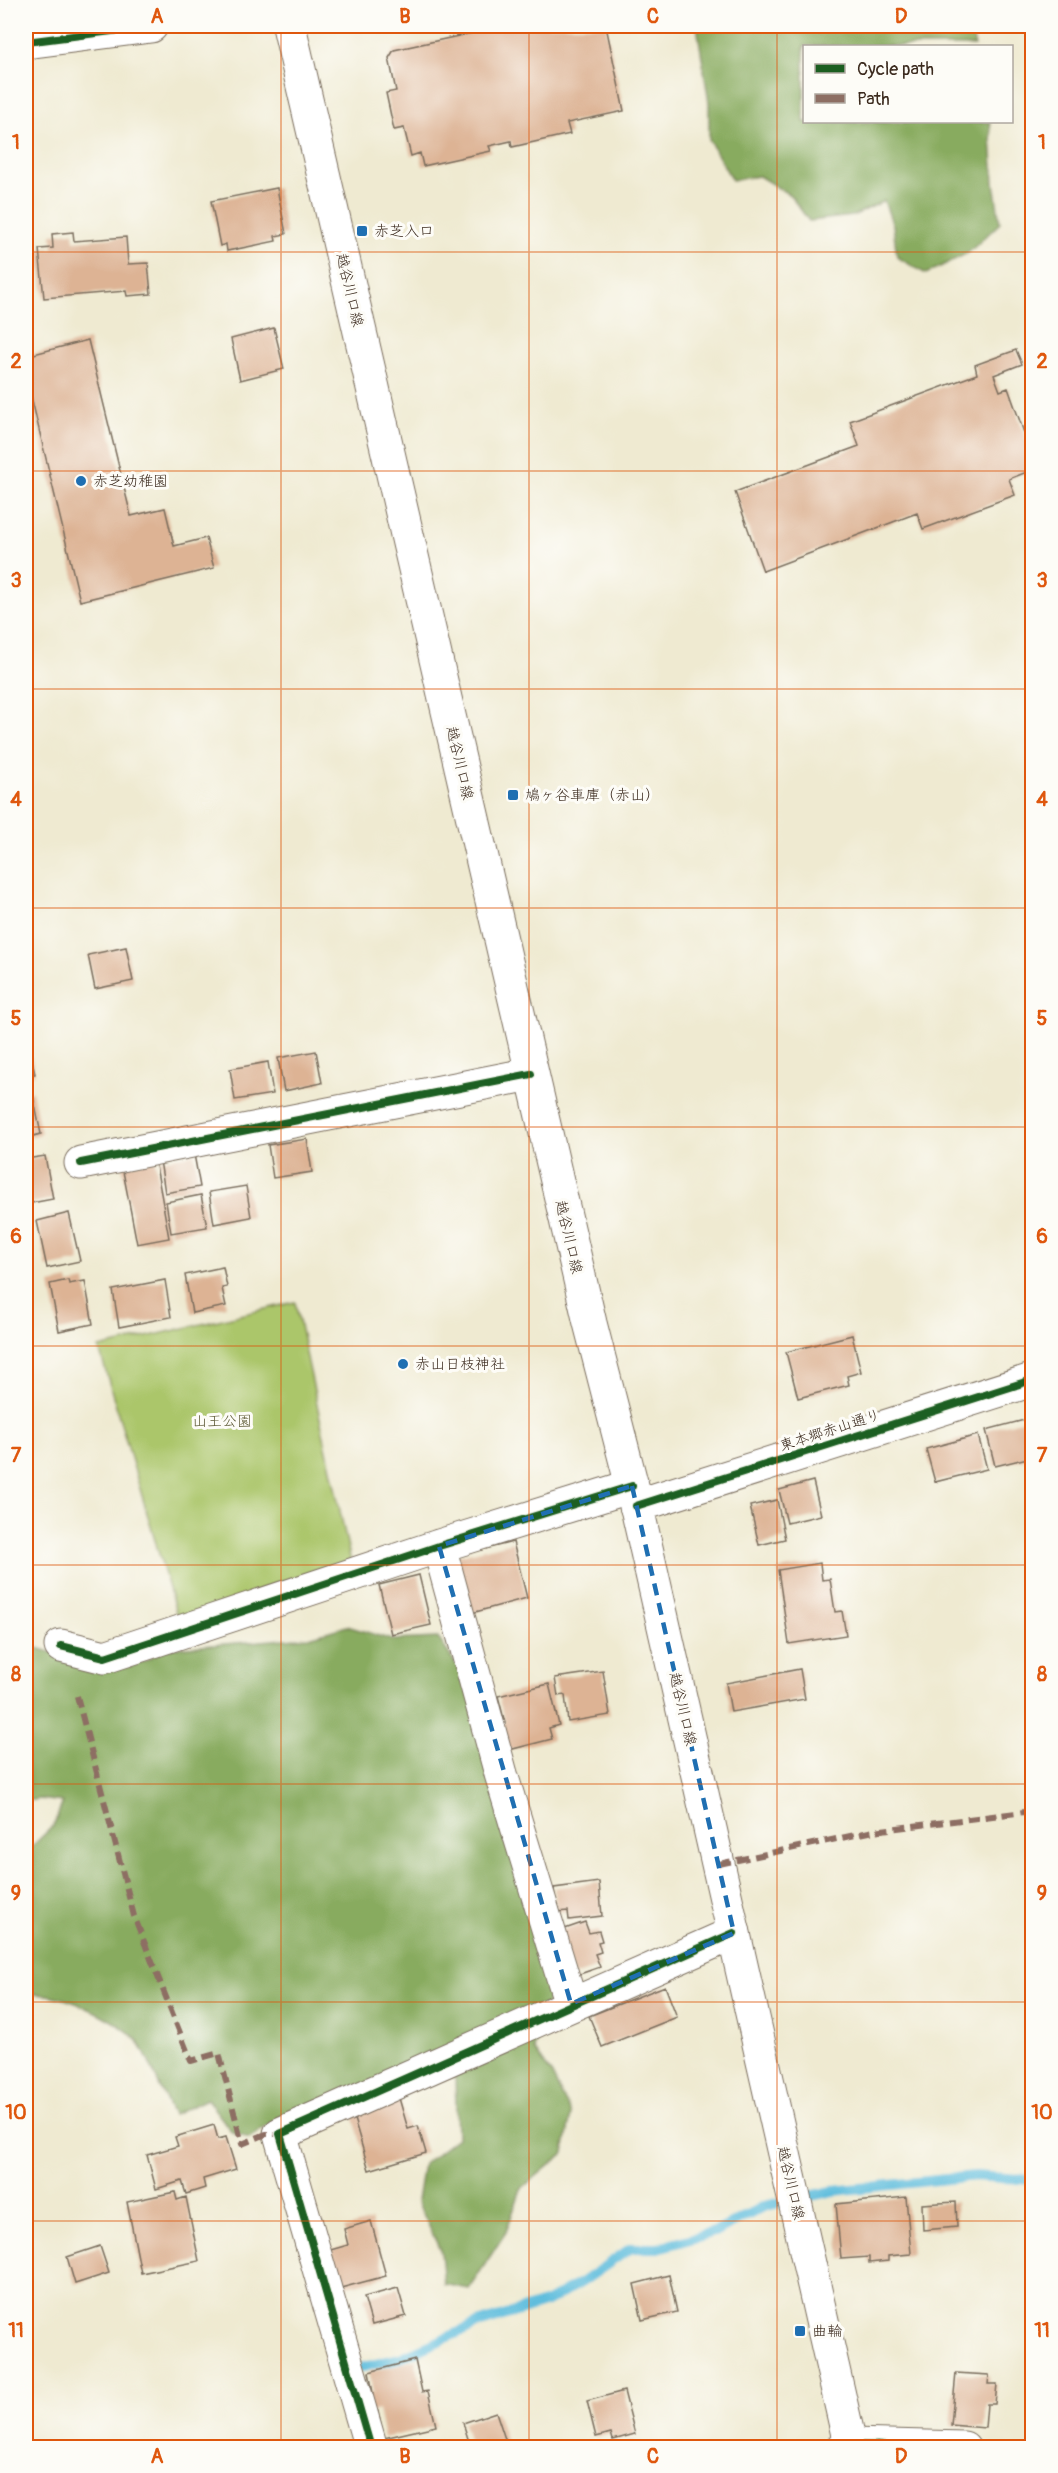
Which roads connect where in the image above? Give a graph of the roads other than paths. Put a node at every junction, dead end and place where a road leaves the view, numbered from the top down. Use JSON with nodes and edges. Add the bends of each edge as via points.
{"nodes":[{"id":1,"x":151,"y":26,"type":"edge"},
{"id":2,"x":289,"y":26,"type":"edge"},
{"id":3,"x":26,"y":42,"type":"edge"},
{"id":4,"x":531,"y":1074,"type":"junction"},
{"id":5,"x":81,"y":1163,"type":"dead end"},
{"id":6,"x":1032,"y":1380,"type":"edge"},
{"id":7,"x":634,"y":1496,"type":"junction"},
{"id":8,"x":439,"y":1546,"type":"junction"},
{"id":9,"x":61,"y":1646,"type":"dead end"},
{"id":10,"x":734,"y":1932,"type":"junction"},
{"id":11,"x":571,"y":2004,"type":"junction"},
{"id":12,"x":848,"y":2447,"type":"edge"},
{"id":13,"x":371,"y":2448,"type":"edge"},
{"id":14,"x":964,"y":2448,"type":"edge"}],
"edges":[{"from":1,"to":3,"type":"street"},
{"from":2,"to":4,"type":"street","name":"越谷川口線"},
{"from":4,"to":5,"type":"street"},
{"from":4,"to":7,"type":"street","name":"越谷川口線"},
{"from":6,"to":7,"type":"street","name":"東本郷赤山通り"},
{"from":7,"to":8,"type":"street","name":"東本郷赤山通り"},
{"from":7,"to":10,"type":"street","name":"越谷川口線"},
{"from":8,"to":9,"type":"street","name":"東本郷赤山通り","via":[[105,1658]]},
{"from":8,"to":11,"type":"street","via":[[501,1774]]},
{"from":10,"to":11,"type":"street"},
{"from":10,"to":12,"type":"street","name":"越谷川口線"},
{"from":11,"to":13,"type":"street","via":[[279,2134]]},
{"from":12,"to":14,"type":"street"}]}
